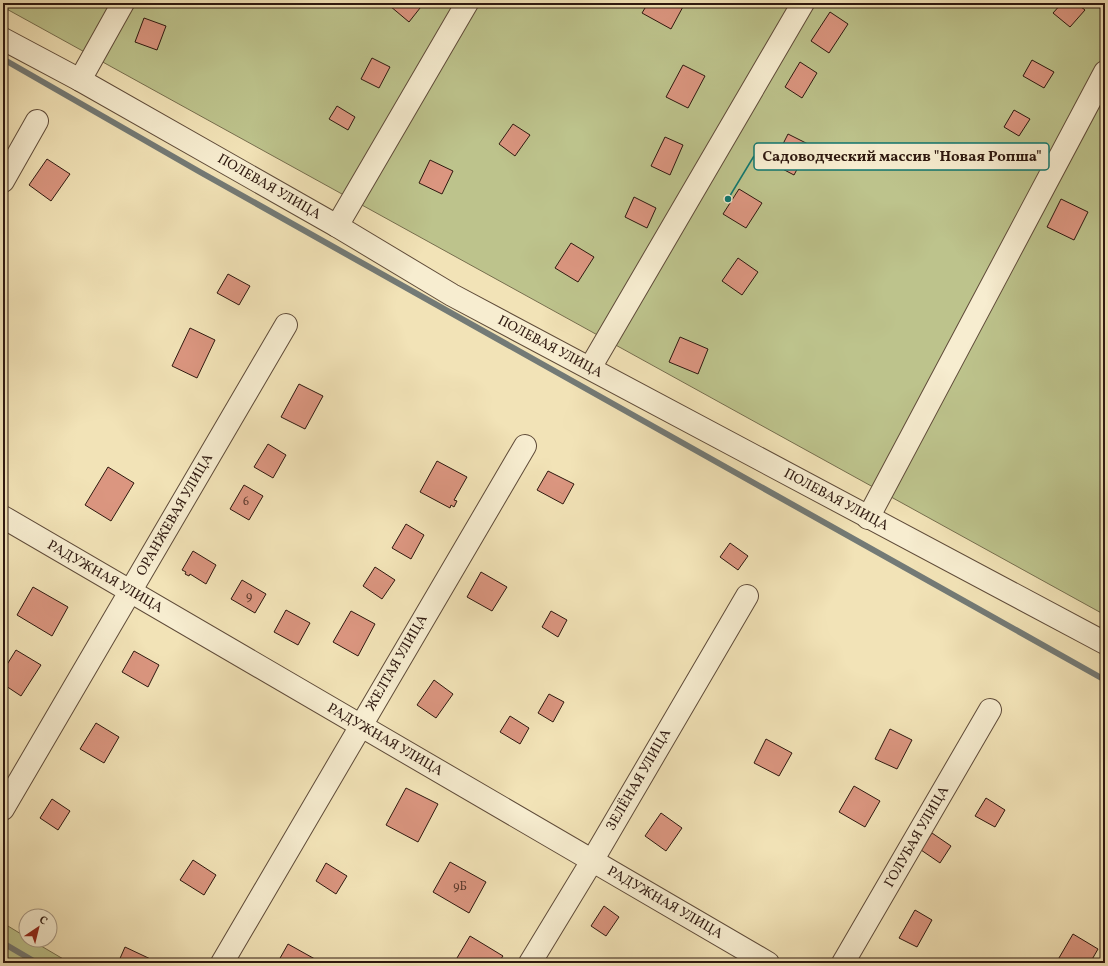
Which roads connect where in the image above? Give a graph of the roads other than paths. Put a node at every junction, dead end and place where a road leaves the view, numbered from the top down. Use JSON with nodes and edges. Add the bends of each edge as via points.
{"nodes":[{"id":1,"x":123,"y":3,"type":"edge"},
{"id":2,"x":466,"y":3,"type":"edge"},
{"id":3,"x":803,"y":3,"type":"edge"},
{"id":4,"x":3,"y":39,"type":"edge"},
{"id":5,"x":1105,"y":72,"type":"edge"},
{"id":6,"x":80,"y":80,"type":"junction"},
{"id":7,"x":38,"y":121,"type":"dead end"},
{"id":8,"x":3,"y":180,"type":"edge"},
{"id":9,"x":337,"y":226,"type":"junction"},
{"id":10,"x":286,"y":325,"type":"dead end"},
{"id":11,"x":590,"y":368,"type":"junction"},
{"id":12,"x":525,"y":446,"type":"dead end"},
{"id":13,"x":3,"y":517,"type":"edge"},
{"id":14,"x":868,"y":518,"type":"junction"},
{"id":15,"x":131,"y":592,"type":"junction"},
{"id":16,"x":746,"y":596,"type":"dead end"},
{"id":17,"x":1105,"y":643,"type":"edge"},
{"id":18,"x":990,"y":710,"type":"dead end"},
{"id":19,"x":361,"y":726,"type":"junction"},
{"id":20,"x":3,"y":809,"type":"edge"},
{"id":21,"x":592,"y":861,"type":"junction"},
{"id":22,"x":222,"y":963,"type":"edge"},
{"id":23,"x":530,"y":963,"type":"edge"},
{"id":24,"x":768,"y":963,"type":"edge"},
{"id":25,"x":843,"y":963,"type":"edge"}],
"edges":[{"from":1,"to":6,"type":"street"},
{"from":2,"to":9,"type":"street"},
{"from":3,"to":11,"type":"street"},
{"from":4,"to":6,"type":"street","name":"ПОЛЕВАЯ УЛИЦА"},
{"from":5,"to":14,"type":"street"},
{"from":6,"to":9,"type":"street","name":"ПОЛЕВАЯ УЛИЦА"},
{"from":7,"to":8,"type":"street"},
{"from":9,"to":11,"type":"street","name":"ПОЛЕВАЯ УЛИЦА","via":[[452,295]]},
{"from":10,"to":15,"type":"street","name":"ОРАНЖЕВАЯ УЛИЦА"},
{"from":11,"to":14,"type":"street","name":"ПОЛЕВАЯ УЛИЦА"},
{"from":12,"to":19,"type":"street","name":"ЖЕЛТАЯ УЛИЦА"},
{"from":13,"to":15,"type":"street","name":"РАДУЖНАЯ УЛИЦА"},
{"from":14,"to":17,"type":"street","name":"ПОЛЕВАЯ УЛИЦА"},
{"from":15,"to":19,"type":"street","name":"РАДУЖНАЯ УЛИЦА"},
{"from":15,"to":20,"type":"street","name":"ОРАНЖЕВАЯ УЛИЦА"},
{"from":16,"to":21,"type":"street","name":"ЗЕЛЁНАЯ УЛИЦА"},
{"from":18,"to":25,"type":"street","name":"ГОЛУБАЯ УЛИЦА"},
{"from":19,"to":21,"type":"street","name":"РАДУЖНАЯ УЛИЦА"},
{"from":19,"to":22,"type":"street","name":"ЖЕЛТАЯ УЛИЦА"},
{"from":21,"to":23,"type":"street","name":"ЗЕЛЁНАЯ УЛИЦА"},
{"from":21,"to":24,"type":"street","name":"РАДУЖНАЯ УЛИЦА"}]}
